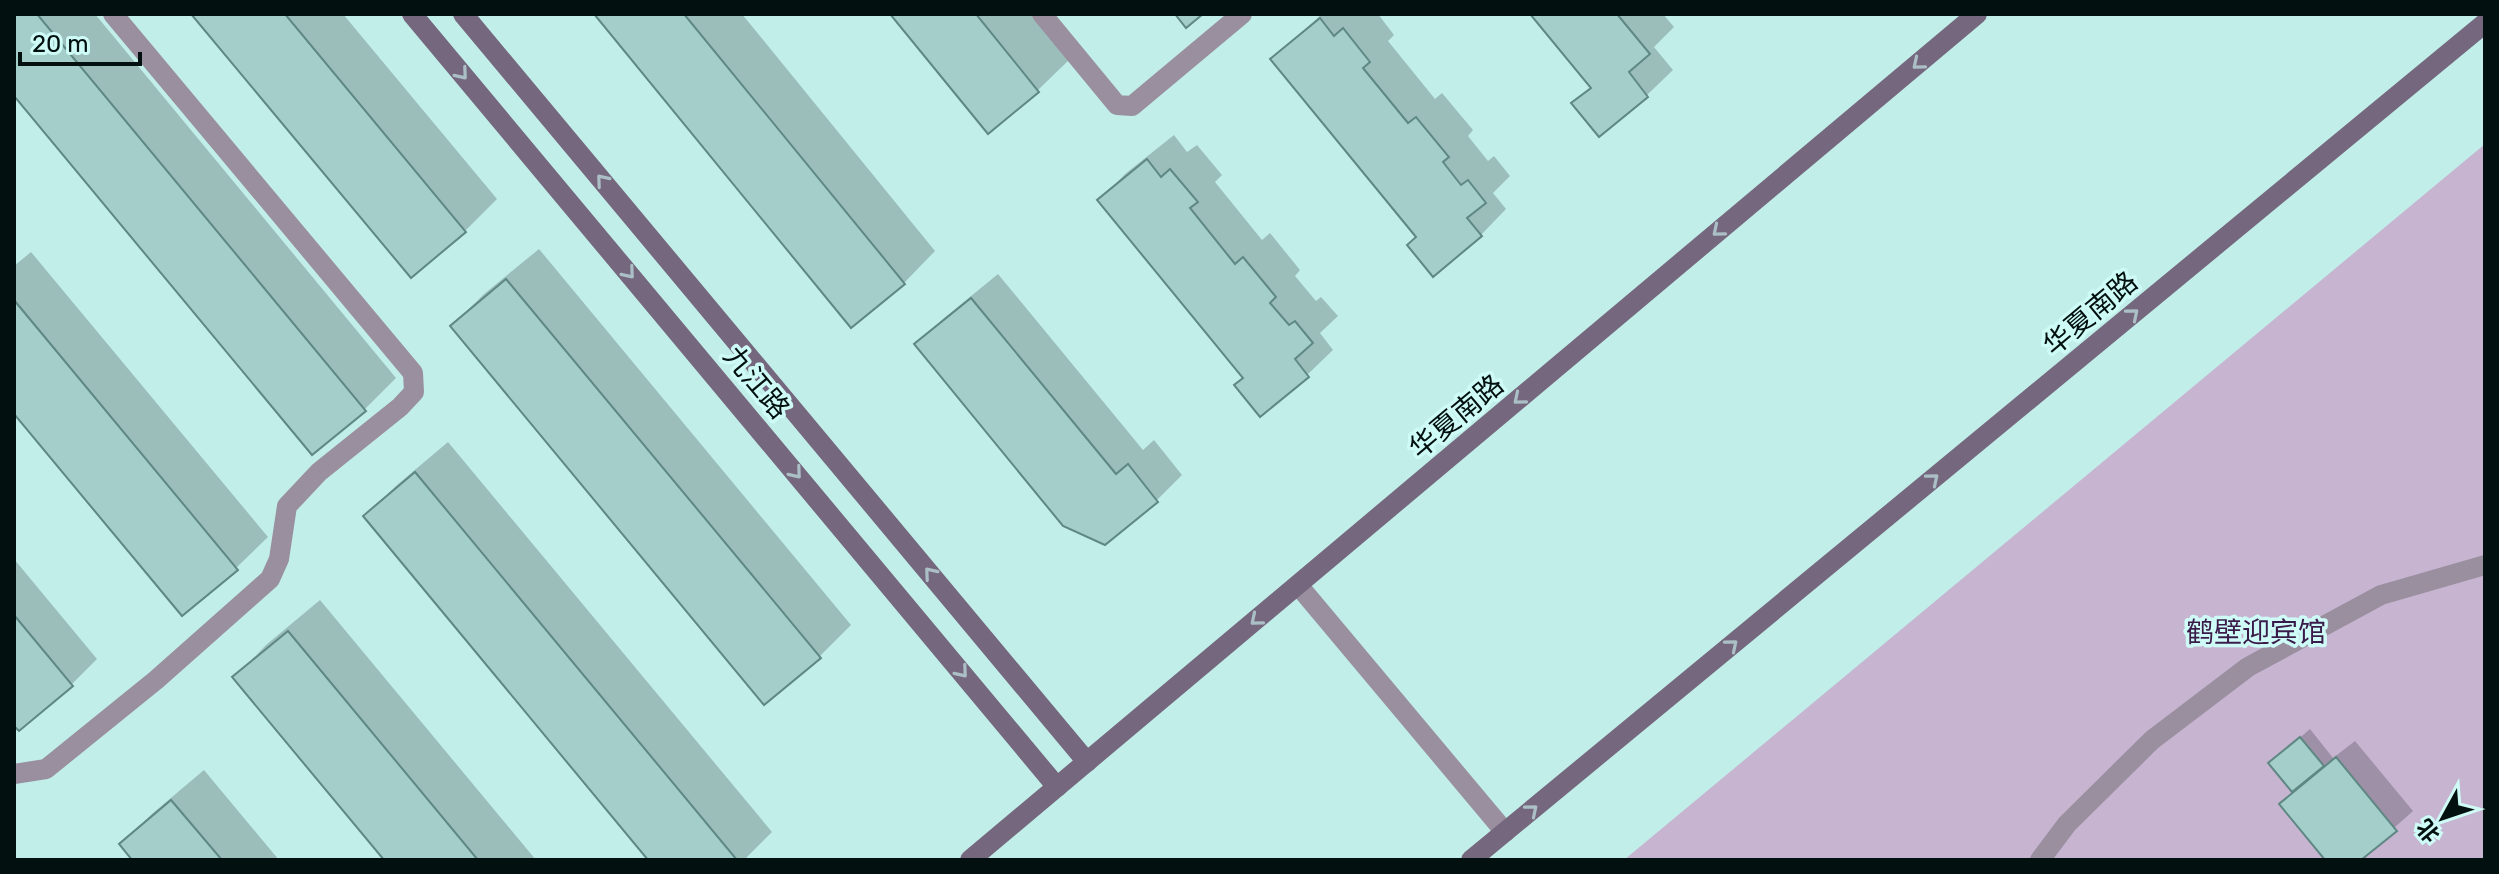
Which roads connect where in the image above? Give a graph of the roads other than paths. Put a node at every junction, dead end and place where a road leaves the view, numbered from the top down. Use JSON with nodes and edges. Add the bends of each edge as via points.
{"nodes":[{"id":1,"x":113,"y":14,"type":"edge"},
{"id":2,"x":412,"y":14,"type":"edge"},
{"id":3,"x":463,"y":14,"type":"edge"},
{"id":4,"x":1042,"y":14,"type":"edge"},
{"id":5,"x":1242,"y":14,"type":"edge"},
{"id":6,"x":1977,"y":14,"type":"edge"},
{"id":7,"x":2485,"y":23,"type":"edge"},
{"id":8,"x":2485,"y":565,"type":"edge"},
{"id":9,"x":1298,"y":585,"type":"junction"},
{"id":10,"x":1087,"y":762,"type":"junction"},
{"id":11,"x":14,"y":774,"type":"edge"},
{"id":12,"x":1057,"y":787,"type":"junction"},
{"id":13,"x":1505,"y":832,"type":"junction"},
{"id":14,"x":970,"y":860,"type":"edge"},
{"id":15,"x":1471,"y":860,"type":"edge"},
{"id":16,"x":2040,"y":860,"type":"edge"}],
"edges":[{"from":1,"to":11,"type":"street","via":[[413,373],[414,392],[287,506],[279,559],[270,579],[46,769]]},
{"from":2,"to":12,"type":"main road","name":"九江路","one_way":true},
{"from":10,"to":3,"type":"main road","name":"九江路","one_way":true},
{"from":4,"to":5,"type":"street","via":[[1117,105],[1132,106]]},
{"from":6,"to":9,"type":"main road","name":"华夏南路","one_way":true},
{"from":13,"to":7,"type":"main road","name":"华夏南路","one_way":true},
{"from":8,"to":16,"type":"street","via":[[2381,595],[2248,667],[2152,740],[2067,824]]},
{"from":9,"to":10,"type":"main road","name":"华夏南路","one_way":true},
{"from":9,"to":13,"type":"street"},
{"from":10,"to":12,"type":"main road","name":"华夏南路"},
{"from":12,"to":14,"type":"main road","name":"华夏南路"},
{"from":13,"to":15,"type":"main road","name":"华夏南路"}]}
